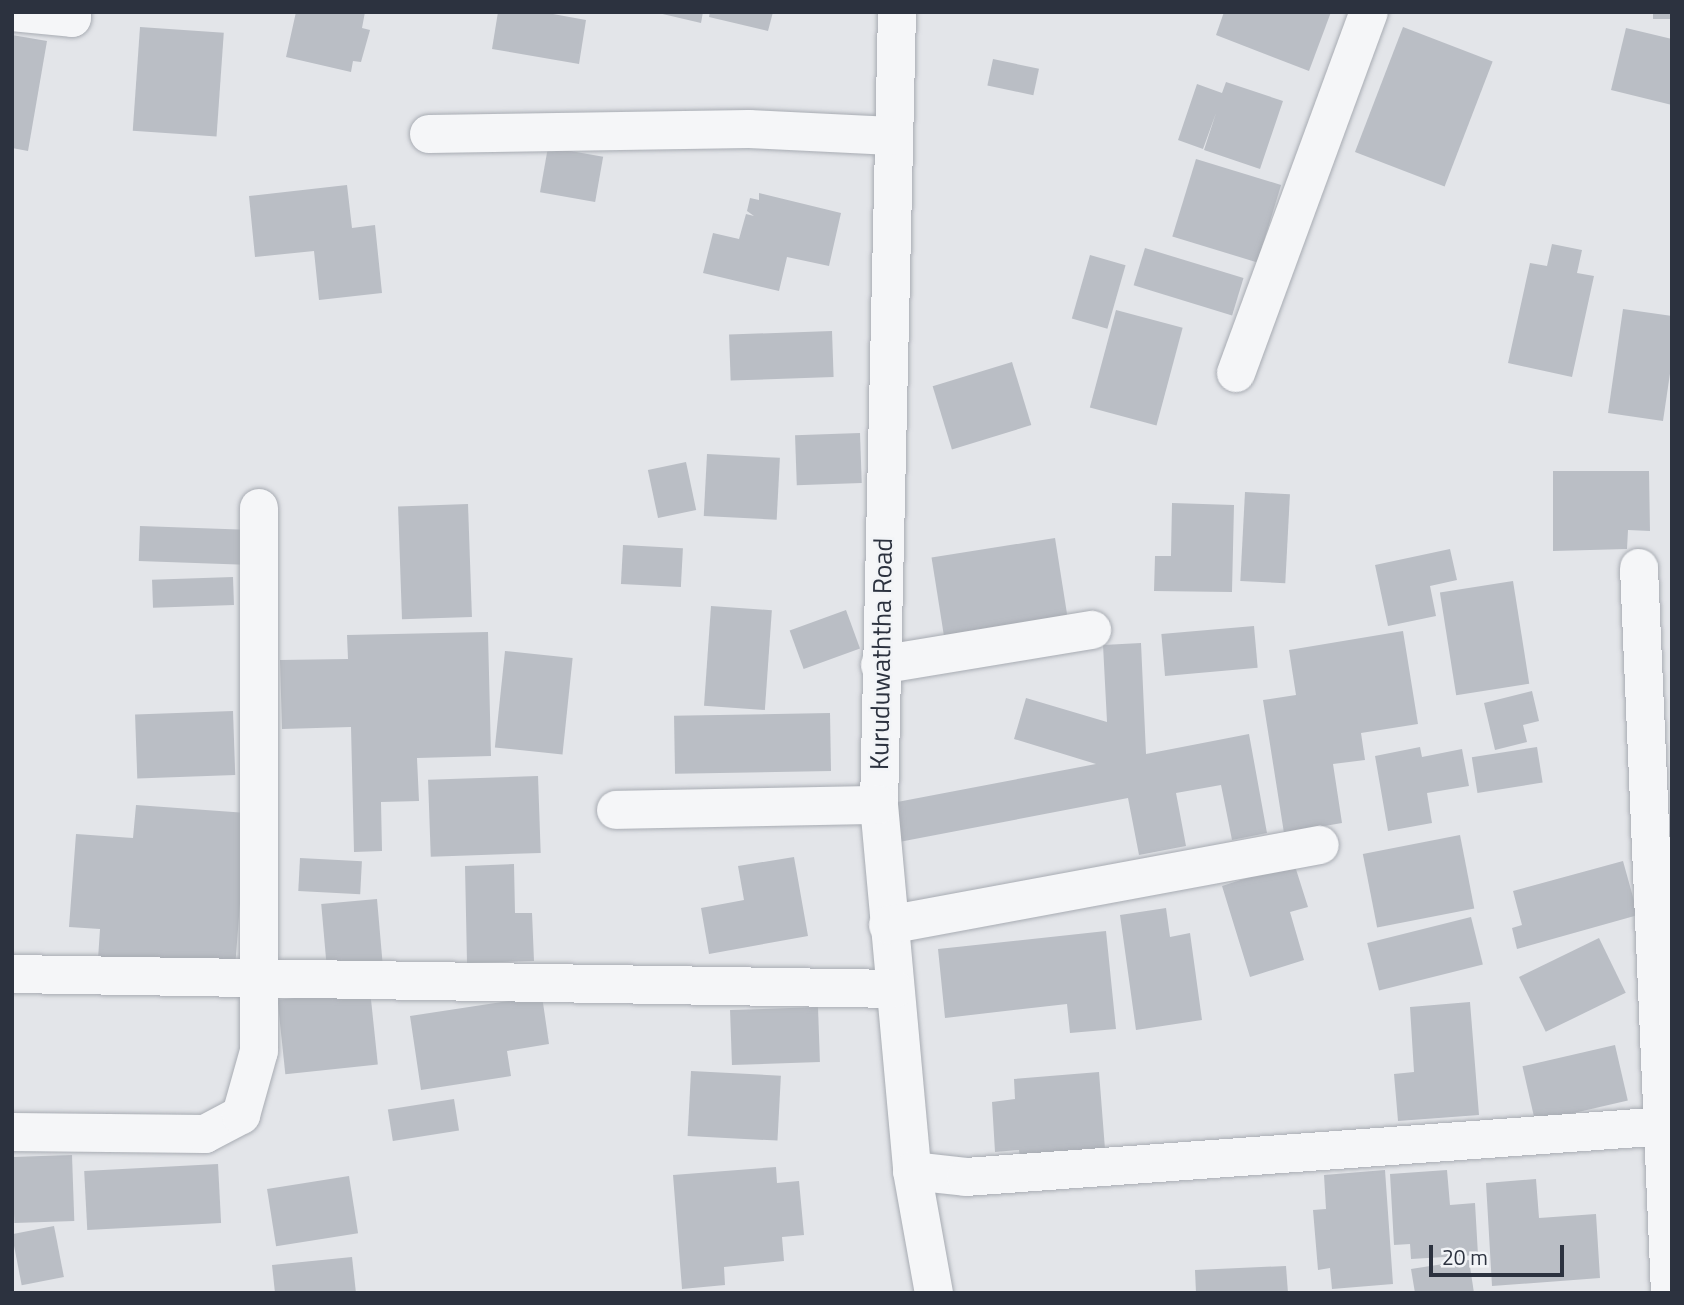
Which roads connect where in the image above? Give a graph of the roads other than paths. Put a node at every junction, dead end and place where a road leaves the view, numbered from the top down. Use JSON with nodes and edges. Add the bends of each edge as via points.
{"nodes":[{"id":1,"x":12,"y":12,"type":"edge"},
{"id":2,"x":72,"y":12,"type":"edge"},
{"id":3,"x":897,"y":12,"type":"edge"},
{"id":4,"x":1369,"y":12,"type":"edge"},
{"id":5,"x":429,"y":134,"type":"dead end"},
{"id":6,"x":892,"y":136,"type":"junction"},
{"id":7,"x":1236,"y":373,"type":"dead end"},
{"id":8,"x":259,"y":508,"type":"dead end"},
{"id":9,"x":1639,"y":568,"type":"dead end"},
{"id":10,"x":1092,"y":630,"type":"dead end"},
{"id":11,"x":880,"y":665,"type":"junction"},
{"id":12,"x":879,"y":805,"type":"junction"},
{"id":13,"x":616,"y":810,"type":"dead end"},
{"id":14,"x":1320,"y":845,"type":"dead end"},
{"id":15,"x":888,"y":925,"type":"junction"},
{"id":16,"x":12,"y":974,"type":"edge"},
{"id":17,"x":256,"y":981,"type":"junction"},
{"id":18,"x":894,"y":989,"type":"junction"},
{"id":19,"x":1665,"y":1126,"type":"junction"},
{"id":20,"x":12,"y":1132,"type":"edge"},
{"id":21,"x":912,"y":1171,"type":"junction"},
{"id":22,"x":933,"y":1293,"type":"edge"},
{"id":23,"x":1670,"y":1293,"type":"edge"}],
"edges":[{"from":1,"to":2,"type":"street","via":[[72,18]]},
{"from":3,"to":6,"type":"street","name":"Kuruduwaththa Road"},
{"from":4,"to":7,"type":"street"},
{"from":5,"to":6,"type":"street","via":[[749,129]]},
{"from":6,"to":11,"type":"street","name":"Kuruduwaththa Road"},
{"from":8,"to":17,"type":"street"},
{"from":9,"to":19,"type":"street"},
{"from":10,"to":11,"type":"street"},
{"from":11,"to":12,"type":"street","name":"Kuruduwaththa Road"},
{"from":12,"to":13,"type":"street"},
{"from":12,"to":15,"type":"street","name":"Kuruduwaththa Road"},
{"from":14,"to":15,"type":"street"},
{"from":15,"to":18,"type":"street","name":"Kuruduwaththa Road"},
{"from":16,"to":17,"type":"street"},
{"from":17,"to":18,"type":"street"},
{"from":17,"to":20,"type":"street","via":[[259,1052],[241,1115],[205,1134]]},
{"from":18,"to":21,"type":"street","name":"Kuruduwaththa Road"},
{"from":19,"to":21,"type":"street","via":[[966,1177]]},
{"from":19,"to":23,"type":"street"},
{"from":21,"to":22,"type":"street","name":"Kuruduwaththa Road"}]}
